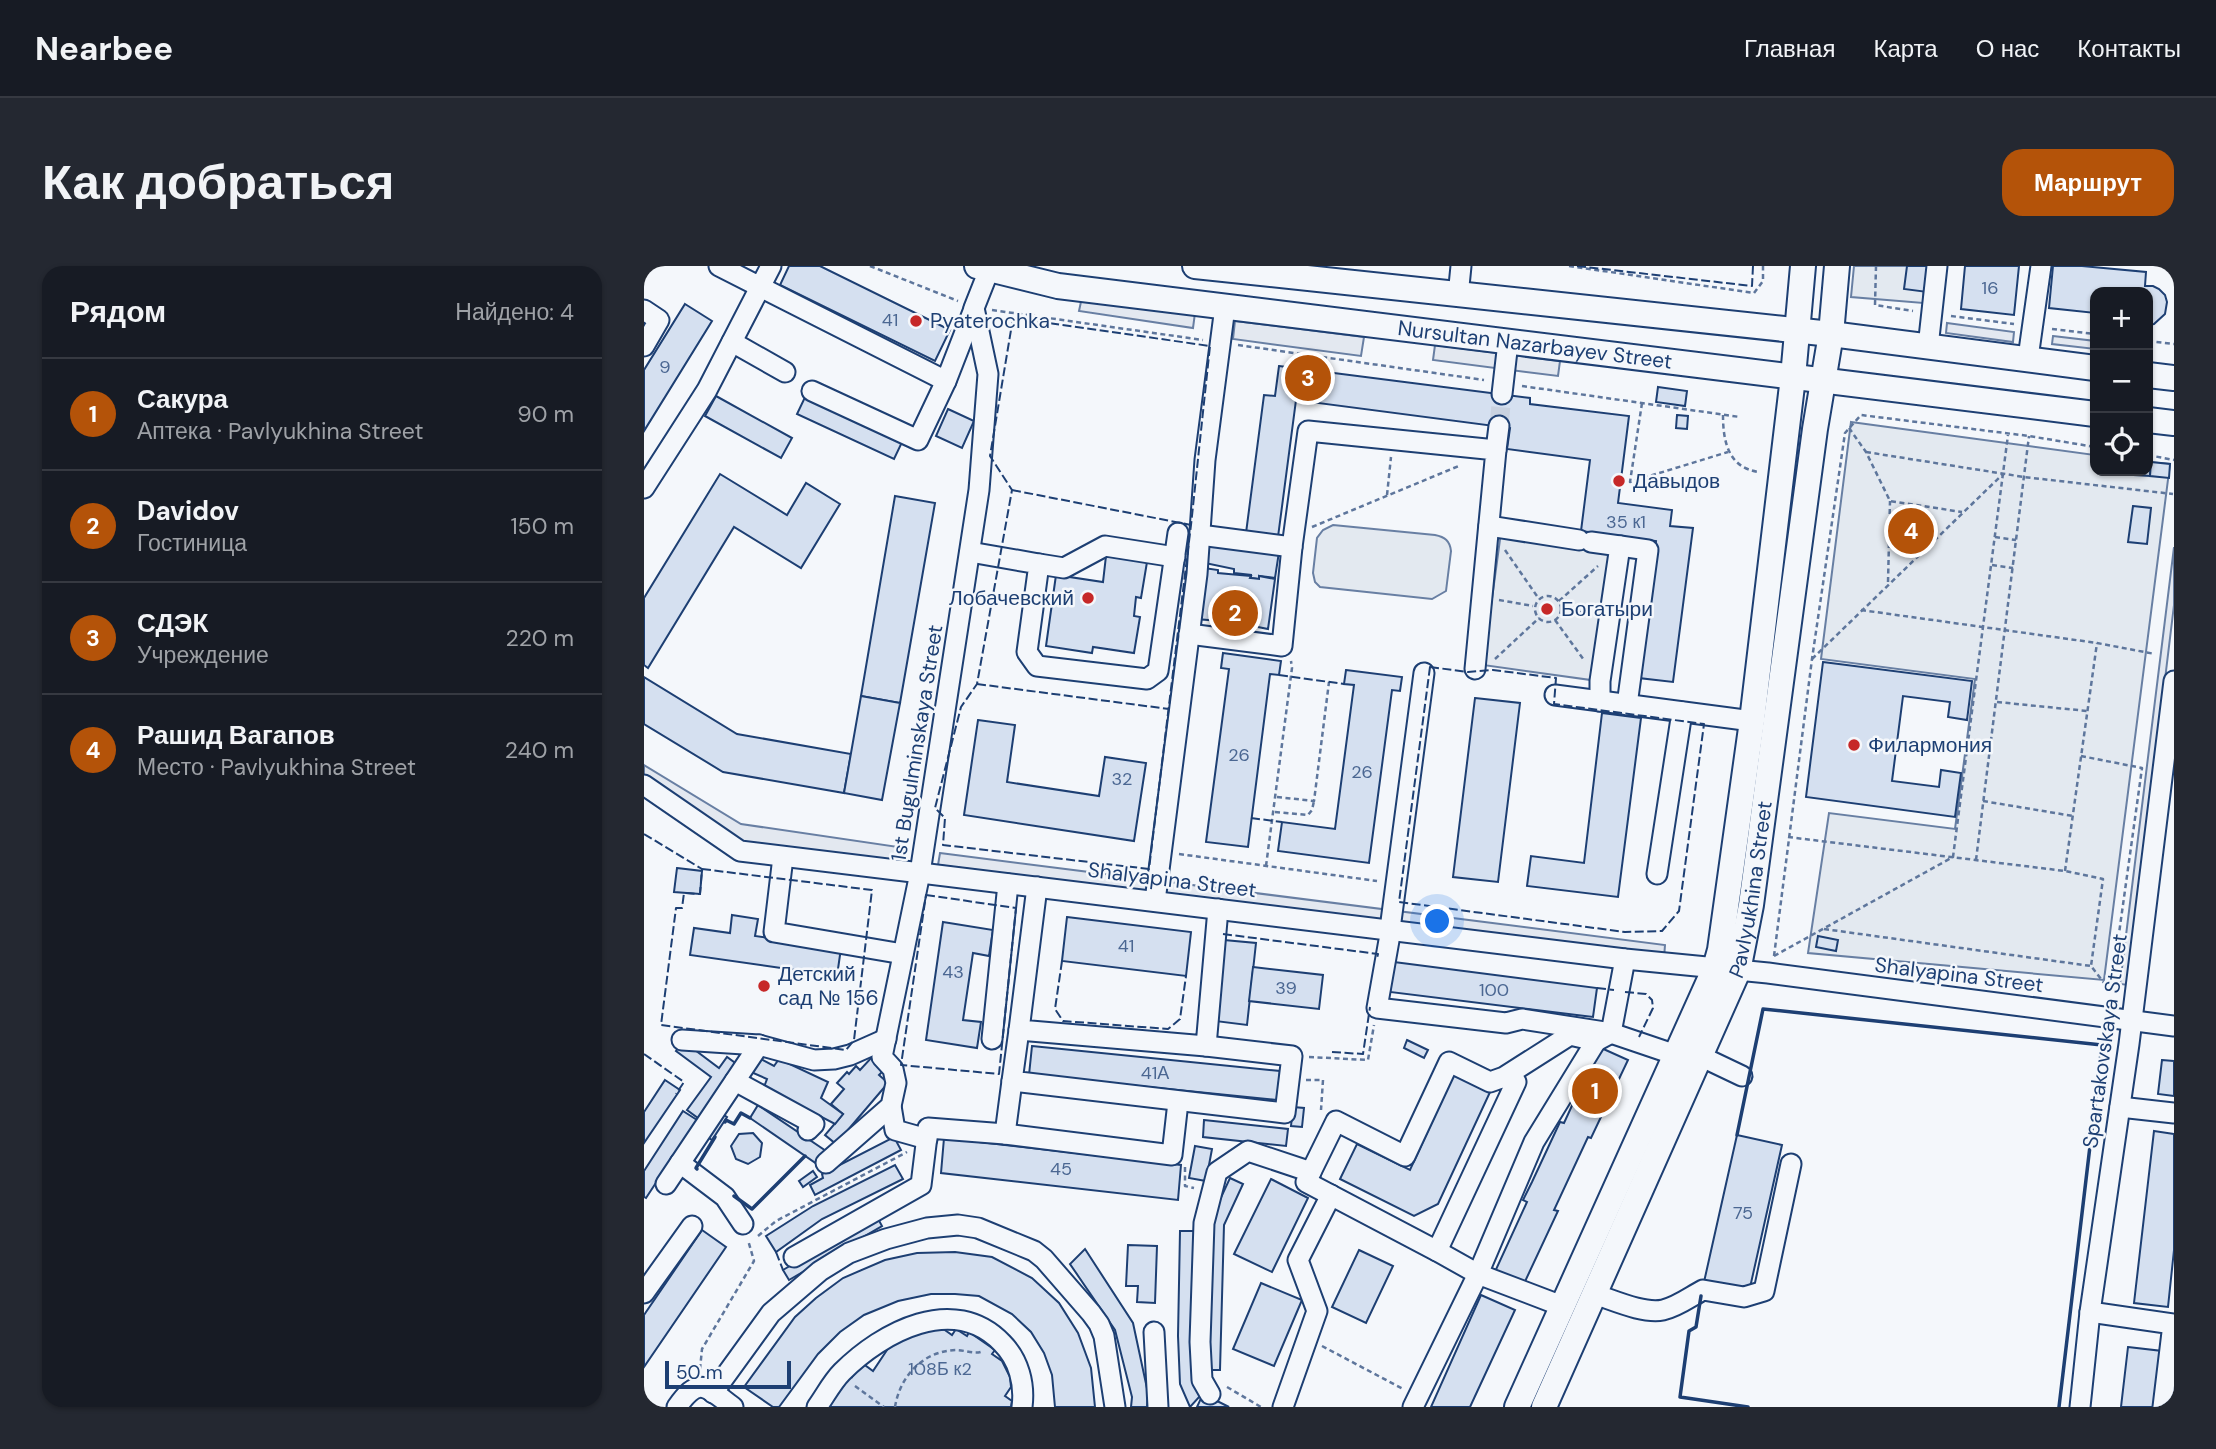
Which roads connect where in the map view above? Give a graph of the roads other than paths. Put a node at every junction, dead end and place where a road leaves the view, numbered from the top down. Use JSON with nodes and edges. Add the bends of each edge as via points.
{"nodes":[{"id":1,"x":719,"y":266,"type":"edge"},
{"id":2,"x":771,"y":266,"type":"edge"},
{"id":3,"x":1195,"y":266,"type":"edge"},
{"id":4,"x":1461,"y":266,"type":"edge"},
{"id":5,"x":1803,"y":266,"type":"edge"},
{"id":6,"x":1837,"y":266,"type":"edge"},
{"id":7,"x":1937,"y":266,"type":"edge"},
{"id":8,"x":2041,"y":266,"type":"edge"},
{"id":9,"x":983,"y":268,"type":"edge"},
{"id":10,"x":761,"y":287,"type":"junction"},
{"id":11,"x":1458,"y":296,"type":"junction"},
{"id":12,"x":1225,"y":307,"type":"junction"},
{"id":13,"x":974,"y":308,"type":"junction"},
{"id":14,"x":644,"y":310,"type":"edge"},
{"id":15,"x":1796,"y":332,"type":"junction"},
{"id":16,"x":1831,"y":334,"type":"junction"},
{"id":17,"x":732,"y":342,"type":"junction"},
{"id":18,"x":1508,"y":342,"type":"junction"},
{"id":19,"x":644,"y":345,"type":"edge"},
{"id":20,"x":1928,"y":347,"type":"junction"},
{"id":21,"x":2028,"y":358,"type":"junction"},
{"id":22,"x":2090,"y":367,"type":"edge"},
{"id":23,"x":785,"y":372,"type":"dead end"},
{"id":24,"x":2153,"y":376,"type":"edge"},
{"id":25,"x":1793,"y":377,"type":"junction"},
{"id":26,"x":2174,"y":378,"type":"edge"},
{"id":27,"x":946,"y":381,"type":"junction"},
{"id":28,"x":1824,"y":381,"type":"junction"},
{"id":29,"x":1503,"y":389,"type":"tunnel mouth"},
{"id":30,"x":812,"y":391,"type":"dead end"},
{"id":31,"x":2090,"y":413,"type":"edge"},
{"id":32,"x":2153,"y":421,"type":"edge"},
{"id":33,"x":2174,"y":423,"type":"edge"},
{"id":34,"x":1499,"y":426,"type":"tunnel mouth"},
{"id":35,"x":1496,"y":450,"type":"junction"},
{"id":36,"x":644,"y":488,"type":"edge"},
{"id":37,"x":1489,"y":526,"type":"junction"},
{"id":38,"x":1178,"y":533,"type":"dead end"},
{"id":39,"x":1200,"y":535,"type":"junction"},
{"id":40,"x":1294,"y":541,"type":"junction"},
{"id":41,"x":1620,"y":546,"type":"junction"},
{"id":42,"x":971,"y":552,"type":"junction"},
{"id":43,"x":1175,"y":557,"type":"junction"},
{"id":44,"x":1039,"y":564,"type":"junction"},
{"id":45,"x":1189,"y":634,"type":"junction"},
{"id":46,"x":1475,"y":668,"type":"road end"},
{"id":47,"x":1424,"y":673,"type":"dead end"},
{"id":48,"x":2174,"y":681,"type":"edge"},
{"id":49,"x":1555,"y":695,"type":"dead end"},
{"id":50,"x":1600,"y":701,"type":"junction"},
{"id":51,"x":1627,"y":705,"type":"junction"},
{"id":52,"x":1682,"y":712,"type":"junction"},
{"id":53,"x":1752,"y":721,"type":"junction"},
{"id":54,"x":2171,"y":732,"type":"edge"},
{"id":55,"x":644,"y":785,"type":"edge"},
{"id":56,"x":783,"y":857,"type":"junction"},
{"id":57,"x":920,"y":873,"type":"junction"},
{"id":58,"x":1657,"y":874,"type":"dead end"},
{"id":59,"x":1008,"y":884,"type":"junction"},
{"id":60,"x":1037,"y":887,"type":"junction"},
{"id":61,"x":1155,"y":901,"type":"junction"},
{"id":62,"x":1218,"y":909,"type":"junction"},
{"id":63,"x":1391,"y":929,"type":"junction"},
{"id":64,"x":903,"y":954,"type":"junction"},
{"id":65,"x":1625,"y":959,"type":"junction"},
{"id":66,"x":1726,"y":969,"type":"junction"},
{"id":67,"x":2132,"y":1021,"type":"junction"},
{"id":68,"x":2174,"y":1026,"type":"edge"},
{"id":69,"x":1019,"y":1030,"type":"junction"},
{"id":70,"x":1603,"y":1037,"type":"junction"},
{"id":71,"x":992,"y":1039,"type":"dead end"},
{"id":72,"x":682,"y":1040,"type":"dead end"},
{"id":73,"x":759,"y":1045,"type":"junction"},
{"id":74,"x":1206,"y":1046,"type":"junction"},
{"id":75,"x":884,"y":1048,"type":"junction"},
{"id":76,"x":1688,"y":1056,"type":"junction"},
{"id":77,"x":1742,"y":1076,"type":"dead end"},
{"id":78,"x":1504,"y":1077,"type":"junction"},
{"id":79,"x":735,"y":1081,"type":"junction"},
{"id":80,"x":1012,"y":1081,"type":"junction"},
{"id":81,"x":1178,"y":1102,"type":"junction"},
{"id":82,"x":891,"y":1107,"type":"junction"},
{"id":83,"x":2120,"y":1107,"type":"junction"},
{"id":84,"x":2174,"y":1113,"type":"edge"},
{"id":85,"x":808,"y":1130,"type":"dead end"},
{"id":86,"x":1005,"y":1134,"type":"junction"},
{"id":87,"x":927,"y":1139,"type":"junction"},
{"id":88,"x":680,"y":1163,"type":"junction"},
{"id":89,"x":826,"y":1163,"type":"dead end"},
{"id":90,"x":1791,"y":1164,"type":"dead end"},
{"id":91,"x":1311,"y":1172,"type":"junction"},
{"id":92,"x":666,"y":1184,"type":"dead end"},
{"id":93,"x":1331,"y":1195,"type":"junction"},
{"id":94,"x":743,"y":1224,"type":"road end"},
{"id":95,"x":692,"y":1226,"type":"dead end"},
{"id":96,"x":1437,"y":1251,"type":"junction"},
{"id":97,"x":794,"y":1257,"type":"dead end"},
{"id":98,"x":1478,"y":1274,"type":"junction"},
{"id":99,"x":644,"y":1293,"type":"edge"},
{"id":100,"x":1594,"y":1294,"type":"junction"},
{"id":101,"x":1562,"y":1306,"type":"junction"},
{"id":102,"x":2090,"y":1312,"type":"junction"},
{"id":103,"x":2174,"y":1319,"type":"edge"},
{"id":104,"x":1154,"y":1332,"type":"dead end"},
{"id":105,"x":706,"y":1390,"type":"junction"},
{"id":106,"x":1218,"y":1390,"type":"road end"},
{"id":107,"x":1416,"y":1402,"type":"edge"},
{"id":108,"x":677,"y":1407,"type":"edge"},
{"id":109,"x":733,"y":1407,"type":"edge"},
{"id":110,"x":817,"y":1407,"type":"edge"},
{"id":111,"x":1022,"y":1407,"type":"edge"},
{"id":112,"x":1115,"y":1407,"type":"edge"},
{"id":113,"x":1158,"y":1407,"type":"edge"},
{"id":114,"x":1283,"y":1407,"type":"edge"},
{"id":115,"x":1517,"y":1407,"type":"edge"},
{"id":116,"x":1544,"y":1407,"type":"edge"},
{"id":117,"x":2080,"y":1407,"type":"edge"},
{"id":118,"x":2162,"y":1407,"type":"edge"}],
"edges":[{"from":1,"to":10,"type":"street"},
{"from":2,"to":10,"type":"street"},
{"from":3,"to":11,"type":"main road","name":"Nursultan Nazarbayev Street"},
{"from":4,"to":11,"type":"street"},
{"from":5,"to":15,"type":"main road","name":"Pavlyukhina Street"},
{"from":6,"to":16,"type":"main road","name":"Pavlyukhina Street"},
{"from":7,"to":20,"type":"street"},
{"from":8,"to":21,"type":"street"},
{"from":9,"to":12,"type":"main road","name":"Nursultan Nazarbayev Street","via":[[1058,286]]},
{"from":9,"to":13,"type":"street"},
{"from":10,"to":17,"type":"street"},
{"from":10,"to":27,"type":"street"},
{"from":11,"to":15,"type":"main road","name":"Nursultan Nazarbayev Street"},
{"from":12,"to":18,"type":"main road","name":"Nursultan Nazarbayev Street"},
{"from":12,"to":39,"type":"street","via":[[1203,473],[1200,540]]},
{"from":13,"to":27,"type":"street"},
{"from":13,"to":42,"type":"street","name":"1st Bugulminskaya Street","via":[[988,373]]},
{"from":14,"to":19,"type":"street","via":[[659,320]]},
{"from":15,"to":16,"type":"main road","name":"Nursultan Nazarbayev Street"},
{"from":15,"to":25,"type":"main road","name":"Pavlyukhina Street"},
{"from":16,"to":20,"type":"main road","name":"Nursultan Nazarbayev Street"},
{"from":16,"to":28,"type":"main road","name":"Pavlyukhina Street"},
{"from":17,"to":23,"type":"street"},
{"from":17,"to":36,"type":"street","via":[[708,390]]},
{"from":18,"to":25,"type":"main road","name":"Nursultan Nazarbayev Street"},
{"from":18,"to":29,"type":"street"},
{"from":20,"to":21,"type":"main road","name":"Nursultan Nazarbayev Street"},
{"from":21,"to":22,"type":"main road","name":"Nursultan Nazarbayev Street"},
{"from":24,"to":26,"type":"main road"},
{"from":25,"to":28,"type":"main road","name":"Nursultan Nazarbayev Street"},
{"from":25,"to":53,"type":"main road","name":"Pavlyukhina Street"},
{"from":27,"to":30,"type":"street","via":[[918,440]]},
{"from":28,"to":31,"type":"main road","name":"Nursultan Nazarbayev Street"},
{"from":28,"to":66,"type":"main road","name":"Pavlyukhina Street","via":[[1751,905]]},
{"from":32,"to":33,"type":"main road"},
{"from":34,"to":35,"type":"street"},
{"from":35,"to":37,"type":"street"},
{"from":35,"to":40,"type":"street","via":[[1308,431]]},
{"from":37,"to":41,"type":"street"},
{"from":37,"to":46,"type":"street"},
{"from":38,"to":43,"type":"street"},
{"from":39,"to":40,"type":"street"},
{"from":39,"to":45,"type":"street"},
{"from":40,"to":45,"type":"street","via":[[1282,646]]},
{"from":41,"to":50,"type":"street"},
{"from":41,"to":51,"type":"street","via":[[1648,550]]},
{"from":42,"to":44,"type":"street"},
{"from":42,"to":57,"type":"street","name":"1st Bugulminskaya Street"},
{"from":43,"to":44,"type":"street","via":[[1105,546],[1064,568]]},
{"from":43,"to":44,"type":"street","via":[[1158,671],[1147,679],[1037,666],[1027,652]]},
{"from":45,"to":61,"type":"street"},
{"from":47,"to":63,"type":"street"},
{"from":48,"to":54,"type":"street","name":"Spartakovskaya Street"},
{"from":49,"to":50,"type":"street"},
{"from":50,"to":51,"type":"street"},
{"from":51,"to":52,"type":"street"},
{"from":52,"to":53,"type":"street"},
{"from":52,"to":58,"type":"street"},
{"from":53,"to":66,"type":"main road","name":"Pavlyukhina Street","via":[[1720,950]]},
{"from":54,"to":67,"type":"street","name":"Spartakovskaya Street"},
{"from":55,"to":56,"type":"street","name":"Shalyapina Street","via":[[740,851]]},
{"from":56,"to":57,"type":"street","name":"Shalyapina Street"},
{"from":56,"to":64,"type":"street","via":[[774,932]]},
{"from":57,"to":59,"type":"street","name":"Shalyapina Street"},
{"from":57,"to":64,"type":"street","name":"1st Bugulminskaya Street"},
{"from":59,"to":60,"type":"street","name":"Shalyapina Street"},
{"from":59,"to":71,"type":"street"},
{"from":60,"to":61,"type":"street","name":"Shalyapina Street"},
{"from":60,"to":69,"type":"street"},
{"from":61,"to":62,"type":"street","name":"Shalyapina Street"},
{"from":62,"to":63,"type":"street","name":"Shalyapina Street"},
{"from":62,"to":74,"type":"street"},
{"from":63,"to":65,"type":"street","name":"Shalyapina Street"},
{"from":63,"to":70,"type":"street","via":[[1377,1008],[1506,1023],[1522,1019]]},
{"from":64,"to":75,"type":"street","name":"1st Bugulminskaya Street"},
{"from":65,"to":66,"type":"street","name":"Shalyapina Street"},
{"from":65,"to":70,"type":"street"},
{"from":66,"to":67,"type":"street","name":"Shalyapina Street"},
{"from":66,"to":76,"type":"main road","name":"Pavlyukhina Street"},
{"from":67,"to":68,"type":"street","name":"Shalyapina Street"},
{"from":67,"to":83,"type":"street","name":"Spartakovskaya Street"},
{"from":69,"to":74,"type":"street"},
{"from":69,"to":80,"type":"street"},
{"from":70,"to":76,"type":"street"},
{"from":70,"to":78,"type":"street","via":[[1570,1035]]},
{"from":70,"to":98,"type":"street","via":[[1534,1142]]},
{"from":72,"to":73,"type":"street"},
{"from":73,"to":75,"type":"street","via":[[814,1060]]},
{"from":73,"to":79,"type":"street"},
{"from":74,"to":81,"type":"street","via":[[1292,1056],[1285,1113]]},
{"from":75,"to":82,"type":"street","via":[[896,1083]]},
{"from":76,"to":77,"type":"street"},
{"from":76,"to":100,"type":"main road","name":"Pavlyukhina Street"},
{"from":76,"to":101,"type":"main road","name":"Pavlyukhina Street"},
{"from":78,"to":91,"type":"street","via":[[1490,1082],[1449,1062],[1405,1156],[1336,1121]]},
{"from":78,"to":96,"type":"street","via":[[1516,1082]]},
{"from":79,"to":85,"type":"street","via":[[814,1124]]},
{"from":79,"to":88,"type":"street"},
{"from":80,"to":81,"type":"street"},
{"from":80,"to":86,"type":"street"},
{"from":81,"to":86,"type":"street","via":[[1172,1155]]},
{"from":82,"to":87,"type":"street","via":[[895,1130]]},
{"from":82,"to":89,"type":"street"},
{"from":83,"to":84,"type":"street"},
{"from":83,"to":102,"type":"street","name":"Spartakovskaya Street"},
{"from":86,"to":87,"type":"street","via":[[928,1128]]},
{"from":87,"to":97,"type":"street","via":[[921,1185]]},
{"from":88,"to":92,"type":"street"},
{"from":88,"to":94,"type":"street","via":[[725,1196]]},
{"from":90,"to":100,"type":"street","via":[[1763,1292],[1744,1297],[1703,1290],[1661,1311],[1630,1307]]},
{"from":91,"to":93,"type":"street","via":[[1306,1182]]},
{"from":91,"to":106,"type":"street","via":[[1248,1151],[1217,1172],[1204,1223],[1200,1342],[1202,1380]]},
{"from":93,"to":96,"type":"street"},
{"from":93,"to":114,"type":"street","via":[[1298,1260],[1317,1311]]},
{"from":95,"to":99,"type":"street"},
{"from":96,"to":98,"type":"street"},
{"from":98,"to":101,"type":"street"},
{"from":98,"to":107,"type":"street"},
{"from":100,"to":116,"type":"main road","name":"Pavlyukhina Street"},
{"from":101,"to":115,"type":"main road","name":"Pavlyukhina Street"},
{"from":102,"to":103,"type":"street"},
{"from":102,"to":117,"type":"street","name":"Spartakovskaya Street"},
{"from":103,"to":118,"type":"street"},
{"from":104,"to":113,"type":"street"},
{"from":105,"to":108,"type":"street","via":[[689,1391]]},
{"from":105,"to":109,"type":"street"},
{"from":105,"to":112,"type":"street","via":[[771,1313],[820,1271],[849,1253],[886,1239],[958,1225],[978,1228],[1034,1251],[1091,1313],[1104,1336]]},
{"from":110,"to":111,"type":"street","via":[[839,1374],[872,1347],[911,1326],[940,1319],[982,1327],[1005,1345],[1019,1370]]}]}
